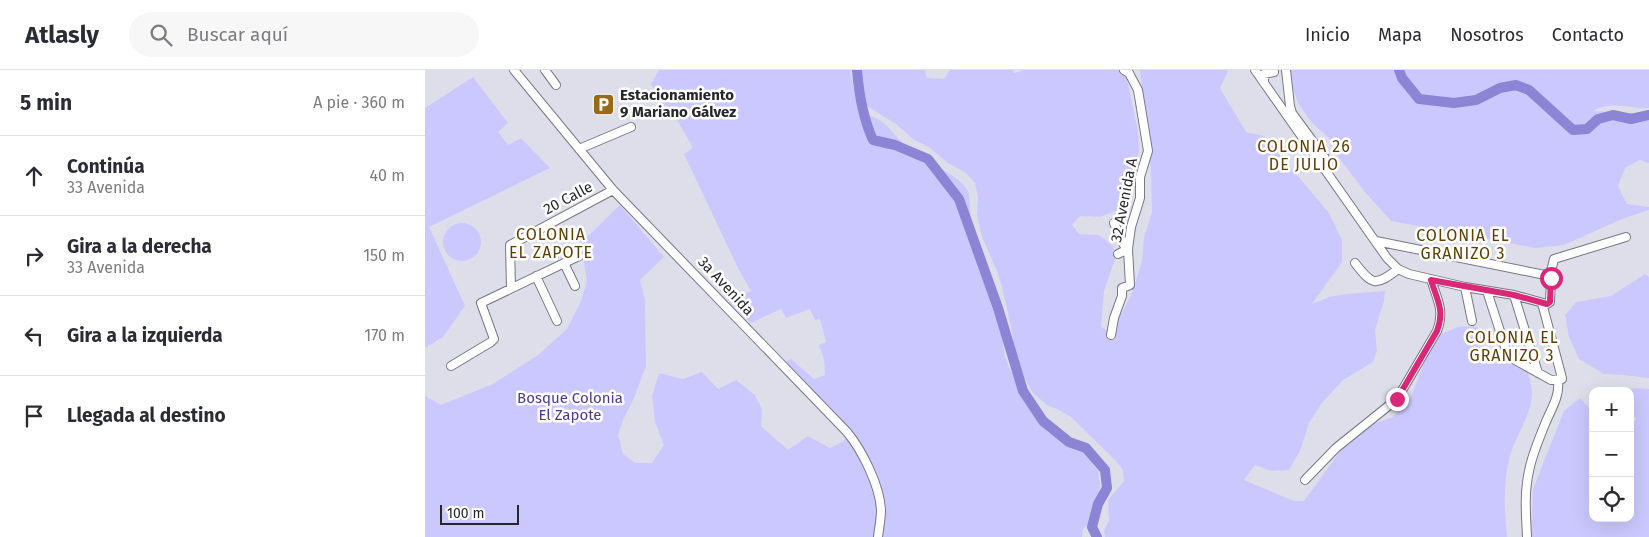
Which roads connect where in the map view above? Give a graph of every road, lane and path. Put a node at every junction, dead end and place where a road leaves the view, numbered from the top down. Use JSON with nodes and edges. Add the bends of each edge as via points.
{"nodes":[{"id":1,"x":514,"y":70,"type":"edge"},
{"id":2,"x":545,"y":70,"type":"edge"},
{"id":3,"x":1124,"y":70,"type":"edge"},
{"id":4,"x":1255,"y":70,"type":"edge"},
{"id":5,"x":1286,"y":70,"type":"edge"},
{"id":6,"x":1263,"y":72,"type":"edge"},
{"id":7,"x":1274,"y":72,"type":"dead end"},
{"id":8,"x":1264,"y":83,"type":"junction"},
{"id":9,"x":556,"y":85,"type":"dead end"},
{"id":10,"x":631,"y":127,"type":"dead end"},
{"id":11,"x":579,"y":149,"type":"junction"},
{"id":12,"x":1322,"y":168,"type":"junction"},
{"id":13,"x":613,"y":190,"type":"junction"},
{"id":14,"x":1114,"y":223,"type":"dead end"},
{"id":15,"x":1626,"y":237,"type":"dead end"},
{"id":16,"x":1375,"y":241,"type":"junction"},
{"id":17,"x":1128,"y":250,"type":"junction"},
{"id":18,"x":1118,"y":254,"type":"dead end"},
{"id":19,"x":579,"y":256,"type":"dead end"},
{"id":20,"x":564,"y":263,"type":"junction"},
{"id":21,"x":1355,"y":263,"type":"dead end"},
{"id":22,"x":1398,"y":269,"type":"junction"},
{"id":23,"x":536,"y":276,"type":"junction"},
{"id":24,"x":1550,"y":276,"type":"junction"},
{"id":25,"x":1431,"y":280,"type":"junction"},
{"id":26,"x":575,"y":286,"type":"dead end"},
{"id":27,"x":1465,"y":287,"type":"junction"},
{"id":28,"x":511,"y":288,"type":"junction"},
{"id":29,"x":1487,"y":291,"type":"junction"},
{"id":30,"x":1514,"y":295,"type":"junction"},
{"id":31,"x":1545,"y":303,"type":"junction"},
{"id":32,"x":557,"y":321,"type":"dead end"},
{"id":33,"x":1472,"y":321,"type":"dead end"},
{"id":34,"x":1111,"y":334,"type":"dead end"},
{"id":35,"x":451,"y":366,"type":"dead end"},
{"id":36,"x":1538,"y":373,"type":"junction"},
{"id":37,"x":1558,"y":380,"type":"junction"},
{"id":38,"x":1305,"y":480,"type":"dead end"},
{"id":39,"x":878,"y":537,"type":"edge"},
{"id":40,"x":1527,"y":537,"type":"edge"}],
"edges":[{"from":1,"to":11,"type":"street","name":"3a Avenida"},
{"from":2,"to":9,"type":"street"},
{"from":3,"to":17,"type":"street","name":"32 Avenida A","via":[[1138,90],[1148,151]]},
{"from":4,"to":8,"type":"street"},
{"from":5,"to":12,"type":"street","via":[[1292,113],[1325,158]]},
{"from":6,"to":7,"type":"street"},
{"from":6,"to":8,"type":"street"},
{"from":8,"to":12,"type":"street"},
{"from":10,"to":11,"type":"street"},
{"from":11,"to":13,"type":"street","name":"3a Avenida"},
{"from":12,"to":16,"type":"street"},
{"from":13,"to":28,"type":"street","name":"20 Calle","via":[[510,245]]},
{"from":13,"to":39,"type":"street","name":"3a Avenida","via":[[856,442],[880,500]]},
{"from":14,"to":17,"type":"street"},
{"from":15,"to":24,"type":"street","via":[[1554,259]]},
{"from":16,"to":22,"type":"street"},
{"from":16,"to":24,"type":"street"},
{"from":17,"to":18,"type":"street"},
{"from":17,"to":34,"type":"street","name":"32 Avenida A","via":[[1130,285],[1119,290],[1121,296]]},
{"from":19,"to":20,"type":"street"},
{"from":20,"to":23,"type":"street"},
{"from":20,"to":26,"type":"street"},
{"from":21,"to":22,"type":"street","via":[[1365,276],[1377,281],[1383,281]]},
{"from":22,"to":25,"type":"street"},
{"from":23,"to":28,"type":"street"},
{"from":23,"to":32,"type":"street"},
{"from":24,"to":31,"type":"street"},
{"from":25,"to":27,"type":"street"},
{"from":25,"to":38,"type":"street","via":[[1441,321],[1397,399],[1336,448]]},
{"from":27,"to":29,"type":"street"},
{"from":27,"to":33,"type":"street"},
{"from":28,"to":35,"type":"street","via":[[481,303],[493,340]]},
{"from":29,"to":30,"type":"street"},
{"from":29,"to":36,"type":"street","via":[[1508,356]]},
{"from":30,"to":31,"type":"street"},
{"from":30,"to":36,"type":"street"},
{"from":31,"to":37,"type":"street","via":[[1562,378]]},
{"from":36,"to":37,"type":"street"},
{"from":37,"to":40,"type":"street","via":[[1556,402],[1529,471]]}]}
